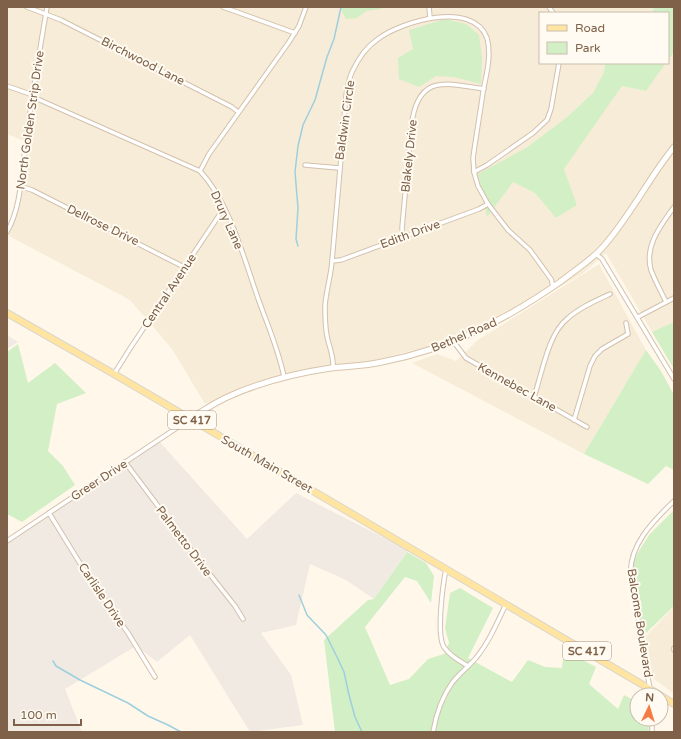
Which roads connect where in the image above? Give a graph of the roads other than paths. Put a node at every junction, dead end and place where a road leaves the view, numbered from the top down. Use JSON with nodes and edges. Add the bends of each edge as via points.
{"nodes":[{"id":1,"x":27,"y":7,"type":"edge"},
{"id":2,"x":47,"y":7,"type":"edge"},
{"id":3,"x":223,"y":7,"type":"edge"},
{"id":4,"x":306,"y":7,"type":"edge"},
{"id":5,"x":428,"y":7,"type":"edge"},
{"id":6,"x":555,"y":7,"type":"edge"},
{"id":7,"x":551,"y":10,"type":"edge"},
{"id":8,"x":46,"y":13,"type":"junction"},
{"id":9,"x":430,"y":18,"type":"junction"},
{"id":10,"x":295,"y":33,"type":"junction"},
{"id":11,"x":559,"y":64,"type":"edge"},
{"id":12,"x":7,"y":86,"type":"edge"},
{"id":13,"x":484,"y":89,"type":"junction"},
{"id":14,"x":33,"y":96,"type":"junction"},
{"id":15,"x":238,"y":112,"type":"junction"},
{"id":16,"x":674,"y":147,"type":"edge"},
{"id":17,"x":305,"y":165,"type":"dead end"},
{"id":18,"x":339,"y":168,"type":"junction"},
{"id":19,"x":200,"y":171,"type":"junction"},
{"id":20,"x":474,"y":172,"type":"junction"},
{"id":21,"x":20,"y":186,"type":"junction"},
{"id":22,"x":488,"y":204,"type":"junction"},
{"id":23,"x":674,"y":206,"type":"edge"},
{"id":24,"x":224,"y":208,"type":"junction"},
{"id":25,"x":7,"y":232,"type":"edge"},
{"id":26,"x":403,"y":236,"type":"junction"},
{"id":27,"x":596,"y":254,"type":"junction"},
{"id":28,"x":332,"y":262,"type":"junction"},
{"id":29,"x":184,"y":266,"type":"junction"},
{"id":30,"x":553,"y":286,"type":"junction"},
{"id":31,"x":610,"y":294,"type":"dead end"},
{"id":32,"x":674,"y":298,"type":"edge"},
{"id":33,"x":666,"y":302,"type":"junction"},
{"id":34,"x":7,"y":313,"type":"edge"},
{"id":35,"x":638,"y":316,"type":"junction"},
{"id":36,"x":626,"y":323,"type":"dead end"},
{"id":37,"x":453,"y":341,"type":"junction"},
{"id":38,"x":333,"y":368,"type":"junction"},
{"id":39,"x":114,"y":374,"type":"junction"},
{"id":40,"x":284,"y":377,"type":"junction"},
{"id":41,"x":674,"y":379,"type":"edge"},
{"id":42,"x":534,"y":397,"type":"junction"},
{"id":43,"x":190,"y":419,"type":"junction"},
{"id":44,"x":574,"y":420,"type":"junction"},
{"id":45,"x":587,"y":427,"type":"dead end"},
{"id":46,"x":125,"y":462,"type":"junction"},
{"id":47,"x":674,"y":501,"type":"edge"},
{"id":48,"x":49,"y":513,"type":"junction"},
{"id":49,"x":7,"y":540,"type":"edge"},
{"id":50,"x":446,"y":570,"type":"junction"},
{"id":51,"x":506,"y":604,"type":"junction"},
{"id":52,"x":243,"y":619,"type":"dead end"},
{"id":53,"x":468,"y":666,"type":"junction"},
{"id":54,"x":156,"y":678,"type":"dead end"},
{"id":55,"x":642,"y":687,"type":"edge"},
{"id":56,"x":649,"y":687,"type":"edge"},
{"id":57,"x":433,"y":732,"type":"edge"}],
"edges":[{"from":1,"to":8,"type":"street","name":"Birchwood Lane"},
{"from":2,"to":8,"type":"street","name":"North Golden Strip Drive"},
{"from":3,"to":10,"type":"street"},
{"from":4,"to":10,"type":"street"},
{"from":5,"to":9,"type":"street"},
{"from":6,"to":7,"type":"street"},
{"from":8,"to":14,"type":"street","name":"North Golden Strip Drive"},
{"from":8,"to":15,"type":"street","name":"Birchwood Lane"},
{"from":9,"to":13,"type":"street","name":"Baldwin Circle","via":[[444,15],[459,16],[474,22],[482,30],[487,39],[489,52]]},
{"from":9,"to":18,"type":"street","name":"Baldwin Circle","via":[[385,34],[371,44],[358,60],[348,88]]},
{"from":10,"to":15,"type":"street"},
{"from":11,"to":20,"type":"street","via":[[552,109],[547,120],[533,133]]},
{"from":12,"to":14,"type":"street","name":"Drury Lane"},
{"from":13,"to":20,"type":"street","name":"Baldwin Circle","via":[[473,158]]},
{"from":13,"to":26,"type":"street","name":"Blakely Drive","via":[[441,84],[428,89],[418,101],[411,128]]},
{"from":14,"to":19,"type":"street","name":"Drury Lane"},
{"from":14,"to":21,"type":"street","name":"North Golden Strip Drive"},
{"from":15,"to":19,"type":"street"},
{"from":16,"to":27,"type":"street","name":"Bethel Road","via":[[617,229]]},
{"from":17,"to":18,"type":"street"},
{"from":18,"to":28,"type":"street","name":"Baldwin Circle"},
{"from":19,"to":24,"type":"street","name":"Drury Lane","via":[[216,191]]},
{"from":20,"to":22,"type":"street","name":"Baldwin Circle"},
{"from":21,"to":25,"type":"street","name":"North Golden Strip Drive","via":[[17,208]]},
{"from":21,"to":29,"type":"street","name":"Dellrose Drive"},
{"from":22,"to":26,"type":"street","name":"Edith Drive"},
{"from":22,"to":30,"type":"street","name":"Baldwin Circle","via":[[508,230],[530,250],[551,279]]},
{"from":23,"to":33,"type":"street","via":[[654,237],[650,253],[651,270]]},
{"from":24,"to":29,"type":"street","name":"Central Avenue"},
{"from":24,"to":40,"type":"street","name":"Drury Lane"},
{"from":26,"to":28,"type":"street","name":"Edith Drive"},
{"from":27,"to":30,"type":"street","name":"Bethel Road"},
{"from":27,"to":35,"type":"street","via":[[602,259]]},
{"from":28,"to":38,"type":"street","name":"Baldwin Circle","via":[[325,305],[326,330],[334,360]]},
{"from":29,"to":39,"type":"street","name":"Central Avenue"},
{"from":30,"to":37,"type":"street","name":"Bethel Road","via":[[498,322]]},
{"from":31,"to":42,"type":"street","via":[[572,315],[561,325],[553,336]]},
{"from":32,"to":33,"type":"street"},
{"from":33,"to":35,"type":"street"},
{"from":34,"to":39,"type":"main road","name":"South Main Street","number":"SC 417"},
{"from":35,"to":41,"type":"street"},
{"from":36,"to":44,"type":"street","via":[[628,334],[599,351],[593,359]]},
{"from":37,"to":38,"type":"street","name":"Bethel Road","via":[[394,360]]},
{"from":37,"to":42,"type":"street","name":"Kennebec Lane","via":[[466,358]]},
{"from":38,"to":40,"type":"street","name":"Bethel Road"},
{"from":39,"to":43,"type":"main road","name":"South Main Street","number":"SC 417"},
{"from":40,"to":43,"type":"street","name":"Bethel Road","via":[[232,395]]},
{"from":42,"to":44,"type":"street","name":"Kennebec Lane"},
{"from":43,"to":46,"type":"street","name":"Greer Drive"},
{"from":43,"to":50,"type":"main road","name":"South Main Street","number":"SC 417"},
{"from":44,"to":45,"type":"street","name":"Kennebec Lane"},
{"from":46,"to":48,"type":"street","name":"Greer Drive"},
{"from":46,"to":52,"type":"street","name":"Palmetto Drive"},
{"from":47,"to":56,"type":"street","name":"Balcome Boulevard","via":[[642,538],[630,564]]},
{"from":48,"to":49,"type":"street","name":"Greer Drive"},
{"from":48,"to":54,"type":"street","name":"Carlisle Drive"},
{"from":50,"to":51,"type":"main road","name":"South Main Street","number":"SC 417"},
{"from":50,"to":53,"type":"street","via":[[441,611],[441,639],[446,650]]},
{"from":51,"to":53,"type":"street","via":[[485,646]]},
{"from":51,"to":55,"type":"main road","number":"SC 417"},
{"from":53,"to":57,"type":"street","via":[[443,699]]}]}
